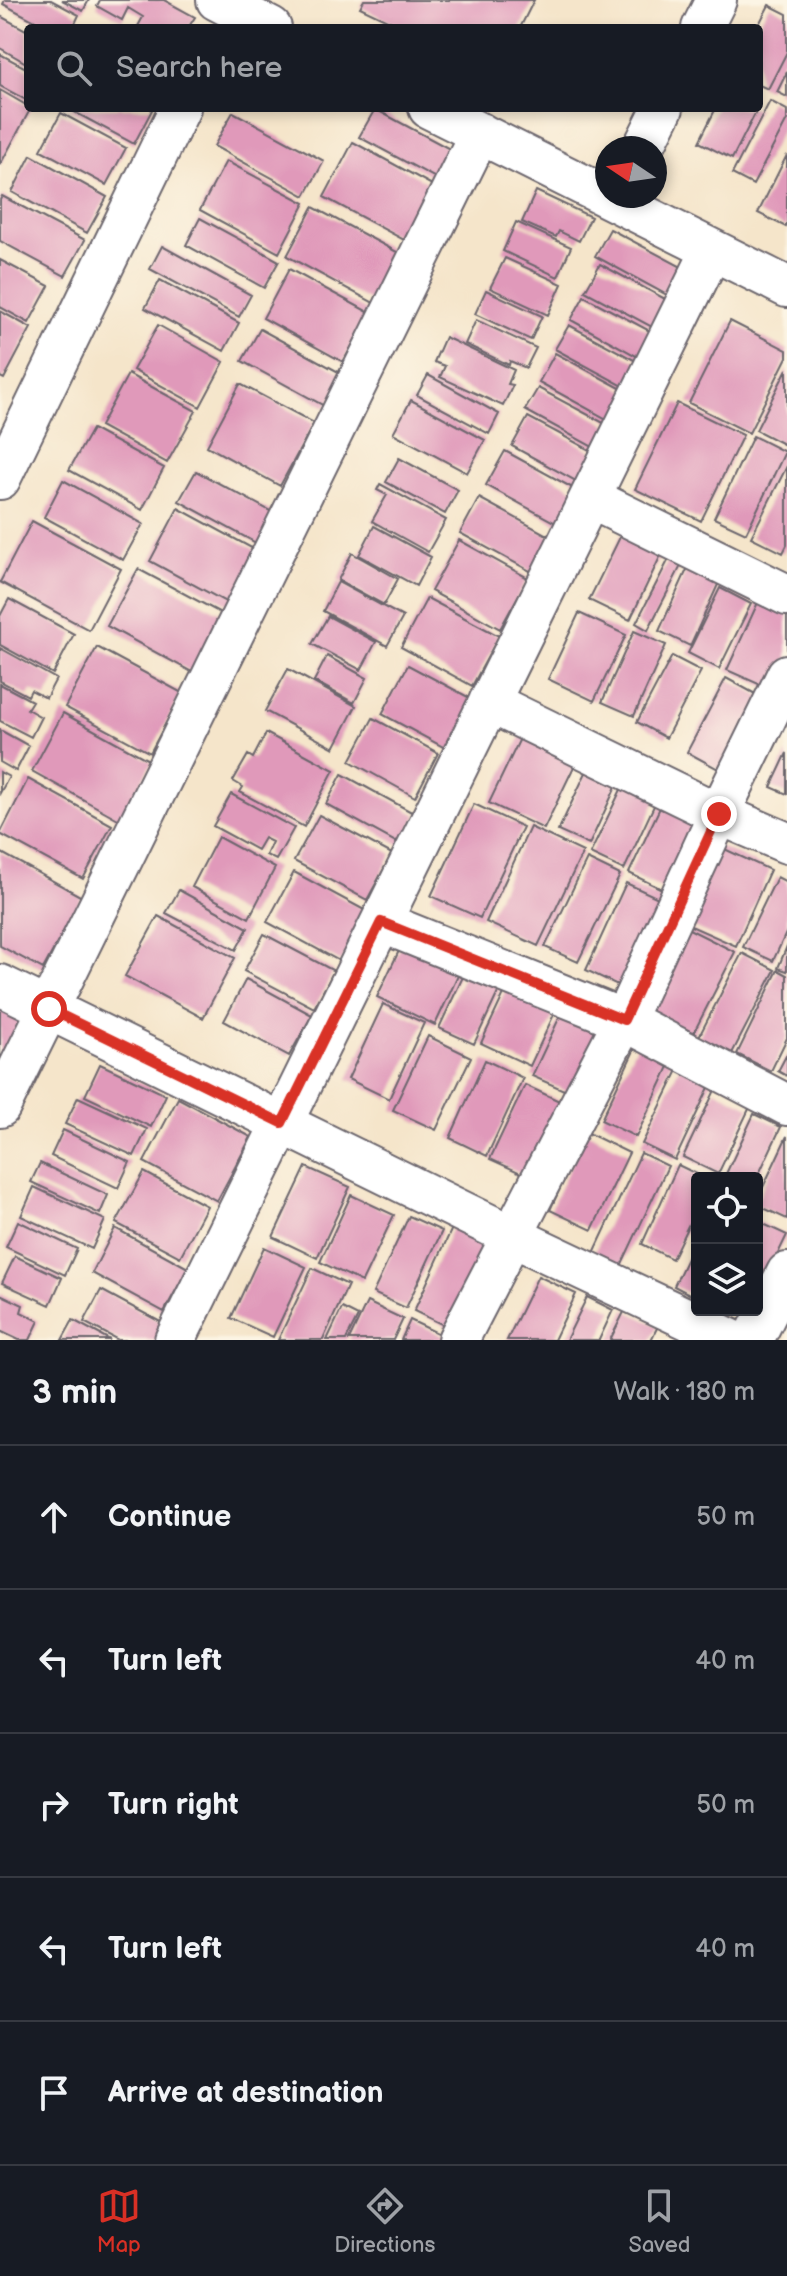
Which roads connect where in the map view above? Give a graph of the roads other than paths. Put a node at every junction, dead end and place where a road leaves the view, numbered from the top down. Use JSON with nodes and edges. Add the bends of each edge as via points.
{"nodes":[{"id":1,"x":716,"y":0,"type":"edge"},
{"id":2,"x":221,"y":12,"type":"edge"},
{"id":3,"x":258,"y":24,"type":"edge"},
{"id":4,"x":704,"y":24,"type":"edge"},
{"id":5,"x":178,"y":112,"type":"edge"},
{"id":6,"x":437,"y":112,"type":"edge"},
{"id":7,"x":661,"y":112,"type":"edge"},
{"id":8,"x":480,"y":133,"type":"junction"},
{"id":9,"x":649,"y":136,"type":"edge"},
{"id":10,"x":595,"y":188,"type":"edge"},
{"id":11,"x":635,"y":208,"type":"edge"},
{"id":12,"x":712,"y":250,"type":"junction"},
{"id":13,"x":787,"y":287,"type":"edge"},
{"id":14,"x":0,"y":479,"type":"edge"},
{"id":15,"x":590,"y":498,"type":"junction"},
{"id":16,"x":787,"y":595,"type":"edge"},
{"id":17,"x":787,"y":675,"type":"edge"},
{"id":18,"x":489,"y":702,"type":"junction"},
{"id":19,"x":719,"y":814,"type":"junction"},
{"id":20,"x":787,"y":843,"type":"edge"},
{"id":21,"x":381,"y":922,"type":"junction"},
{"id":22,"x":0,"y":985,"type":"edge"},
{"id":23,"x":49,"y":1009,"type":"junction"},
{"id":24,"x":624,"y":1020,"type":"junction"},
{"id":25,"x":787,"y":1105,"type":"edge"},
{"id":26,"x":0,"y":1107,"type":"edge"},
{"id":27,"x":282,"y":1123,"type":"junction"},
{"id":28,"x":510,"y":1235,"type":"junction"},
{"id":29,"x":787,"y":1273,"type":"edge"},
{"id":30,"x":175,"y":1340,"type":"edge"},
{"id":31,"x":458,"y":1340,"type":"edge"},
{"id":32,"x":732,"y":1340,"type":"edge"},
{"id":33,"x":753,"y":1340,"type":"edge"}],
"edges":[{"from":1,"to":4,"type":"street"},
{"from":2,"to":3,"type":"street"},
{"from":5,"to":14,"type":"street"},
{"from":6,"to":8,"type":"street"},
{"from":7,"to":9,"type":"street"},
{"from":8,"to":10,"type":"street"},
{"from":8,"to":23,"type":"street"},
{"from":11,"to":12,"type":"street"},
{"from":12,"to":13,"type":"street"},
{"from":12,"to":15,"type":"street"},
{"from":15,"to":16,"type":"street"},
{"from":15,"to":18,"type":"street"},
{"from":17,"to":19,"type":"street"},
{"from":18,"to":19,"type":"street"},
{"from":18,"to":21,"type":"street"},
{"from":19,"to":20,"type":"street"},
{"from":19,"to":24,"type":"street"},
{"from":21,"to":24,"type":"street"},
{"from":21,"to":27,"type":"street"},
{"from":22,"to":23,"type":"street"},
{"from":23,"to":26,"type":"street"},
{"from":23,"to":27,"type":"street"},
{"from":24,"to":25,"type":"street"},
{"from":24,"to":28,"type":"street"},
{"from":27,"to":28,"type":"street"},
{"from":27,"to":30,"type":"street"},
{"from":28,"to":31,"type":"street"},
{"from":28,"to":32,"type":"street"},
{"from":29,"to":33,"type":"street"}]}
